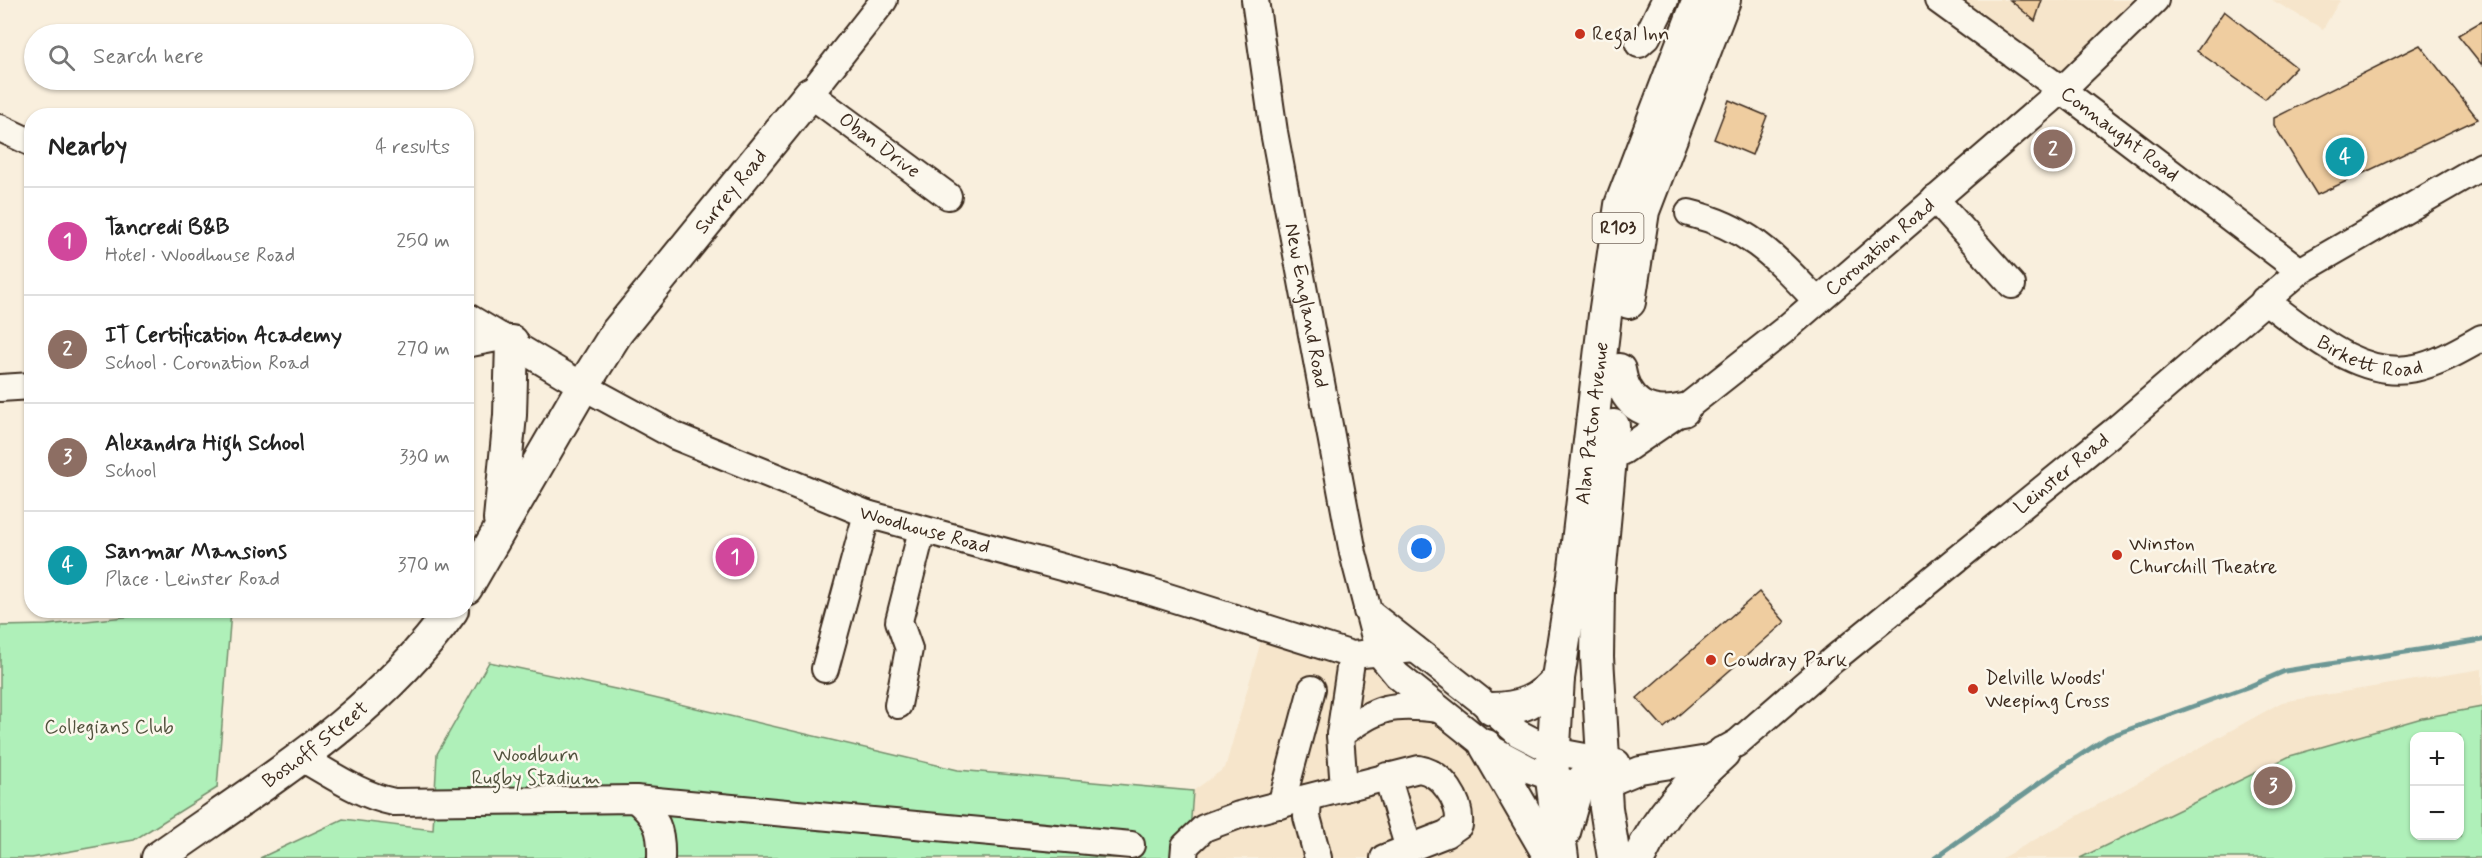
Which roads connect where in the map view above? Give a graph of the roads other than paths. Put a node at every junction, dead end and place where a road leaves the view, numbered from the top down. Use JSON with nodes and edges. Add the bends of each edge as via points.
{"nodes":[{"id":1,"x":884,"y":0,"type":"edge"},
{"id":2,"x":1255,"y":0,"type":"edge"},
{"id":3,"x":1665,"y":0,"type":"edge"},
{"id":4,"x":1699,"y":0,"type":"edge"},
{"id":5,"x":1724,"y":0,"type":"edge"},
{"id":6,"x":1938,"y":0,"type":"edge"},
{"id":7,"x":2155,"y":0,"type":"edge"},
{"id":8,"x":1639,"y":44,"type":"dead end"},
{"id":9,"x":2062,"y":90,"type":"junction"},
{"id":10,"x":810,"y":94,"type":"junction"},
{"id":11,"x":0,"y":128,"type":"edge"},
{"id":12,"x":24,"y":139,"type":"edge"},
{"id":13,"x":2482,"y":166,"type":"edge"},
{"id":14,"x":948,"y":196,"type":"dead end"},
{"id":15,"x":1935,"y":199,"type":"junction"},
{"id":16,"x":1689,"y":213,"type":"dead end"},
{"id":17,"x":2300,"y":271,"type":"junction"},
{"id":18,"x":2012,"y":285,"type":"dead end"},
{"id":19,"x":2264,"y":300,"type":"junction"},
{"id":20,"x":1817,"y":301,"type":"junction"},
{"id":21,"x":474,"y":321,"type":"edge"},
{"id":22,"x":2482,"y":338,"type":"edge"},
{"id":23,"x":507,"y":340,"type":"junction"},
{"id":24,"x":474,"y":343,"type":"edge"},
{"id":25,"x":1619,"y":370,"type":"junction"},
{"id":26,"x":24,"y":386,"type":"edge"},
{"id":27,"x":583,"y":386,"type":"junction"},
{"id":28,"x":0,"y":388,"type":"edge"},
{"id":29,"x":1683,"y":410,"type":"junction"},
{"id":30,"x":1598,"y":463,"type":"junction"},
{"id":31,"x":867,"y":514,"type":"junction"},
{"id":32,"x":499,"y":529,"type":"junction"},
{"id":33,"x":922,"y":530,"type":"junction"},
{"id":34,"x":474,"y":574,"type":"edge"},
{"id":35,"x":1367,"y":611,"type":"junction"},
{"id":36,"x":445,"y":618,"type":"edge"},
{"id":37,"x":1414,"y":649,"type":"junction"},
{"id":38,"x":1379,"y":653,"type":"junction"},
{"id":39,"x":1352,"y":655,"type":"junction"},
{"id":40,"x":825,"y":669,"type":"dead end"},
{"id":41,"x":1558,"y":678,"type":"junction"},
{"id":42,"x":1312,"y":689,"type":"dead end"},
{"id":43,"x":898,"y":705,"type":"dead end"},
{"id":44,"x":1440,"y":709,"type":"junction"},
{"id":45,"x":1492,"y":709,"type":"junction"},
{"id":46,"x":1340,"y":735,"type":"junction"},
{"id":47,"x":1486,"y":746,"type":"junction"},
{"id":48,"x":1723,"y":753,"type":"junction"},
{"id":49,"x":300,"y":757,"type":"junction"},
{"id":50,"x":1578,"y":772,"type":"junction"},
{"id":51,"x":1387,"y":776,"type":"junction"},
{"id":52,"x":1344,"y":788,"type":"junction"},
{"id":53,"x":1308,"y":798,"type":"junction"},
{"id":54,"x":635,"y":800,"type":"junction"},
{"id":55,"x":1281,"y":805,"type":"junction"},
{"id":56,"x":1131,"y":845,"type":"dead end"},
{"id":57,"x":1409,"y":849,"type":"junction"},
{"id":58,"x":1558,"y":854,"type":"edge"},
{"id":59,"x":158,"y":858,"type":"edge"},
{"id":60,"x":661,"y":858,"type":"edge"},
{"id":61,"x":1184,"y":858,"type":"edge"},
{"id":62,"x":1318,"y":858,"type":"edge"},
{"id":63,"x":1384,"y":858,"type":"edge"},
{"id":64,"x":1614,"y":858,"type":"edge"},
{"id":65,"x":1639,"y":858,"type":"edge"}],
"edges":[{"from":1,"to":10,"type":"street","name":"Surrey Road"},
{"from":2,"to":35,"type":"street","name":"New England Road","via":[[1279,156]]},
{"from":3,"to":8,"type":"street","via":[[1647,37]]},
{"from":4,"to":30,"type":"main road","name":"Alan Paton Avenue","number":"R103","via":[[1622,205]]},
{"from":5,"to":25,"type":"main road","name":"Alan Paton Avenue","number":"R103","via":[[1643,211]]},
{"from":6,"to":9,"type":"street","name":"Connaught Road"},
{"from":7,"to":9,"type":"street","name":"Coronation Road"},
{"from":9,"to":15,"type":"street","name":"Coronation Road"},
{"from":9,"to":17,"type":"street","name":"Connaught Road"},
{"from":10,"to":14,"type":"street","name":"Oban Drive"},
{"from":10,"to":27,"type":"main road","name":"Surrey Road","via":[[617,332]]},
{"from":11,"to":12,"type":"street"},
{"from":13,"to":17,"type":"street","name":"Leinster Road"},
{"from":15,"to":18,"type":"street"},
{"from":15,"to":20,"type":"street","name":"Coronation Road"},
{"from":16,"to":20,"type":"street","via":[[1714,219],[1769,251]]},
{"from":17,"to":19,"type":"street","name":"Leinster Road"},
{"from":19,"to":22,"type":"street","name":"Birkett Road","via":[[2328,347],[2381,367],[2415,368]]},
{"from":19,"to":48,"type":"street","name":"Leinster Road","via":[[2113,432]]},
{"from":20,"to":29,"type":"street","name":"Coronation Road"},
{"from":21,"to":23,"type":"street","name":"Woodhouse Road"},
{"from":23,"to":24,"type":"street"},
{"from":23,"to":27,"type":"street","name":"Woodhouse Road"},
{"from":23,"to":32,"type":"main road","via":[[510,416]]},
{"from":25,"to":29,"type":"main road","via":[[1622,387],[1636,404],[1658,413]]},
{"from":25,"to":30,"type":"main road","name":"Alan Paton Avenue","number":"R103"},
{"from":26,"to":28,"type":"street"},
{"from":27,"to":31,"type":"street","name":"Woodhouse Road","via":[[675,436]]},
{"from":27,"to":32,"type":"main road"},
{"from":29,"to":30,"type":"street","name":"Coronation Road"},
{"from":30,"to":41,"type":"main road","name":"Alan Paton Avenue","number":"R103"},
{"from":30,"to":50,"type":"main road","name":"Alan Paton Avenue","number":"R103","via":[[1598,696]]},
{"from":31,"to":33,"type":"street","name":"Woodhouse Road"},
{"from":31,"to":40,"type":"street"},
{"from":32,"to":34,"type":"main road"},
{"from":33,"to":39,"type":"street","name":"Woodhouse Road","via":[[1149,591]]},
{"from":33,"to":43,"type":"street","via":[[899,621],[909,649]]},
{"from":35,"to":37,"type":"street"},
{"from":35,"to":38,"type":"street","name":"New England Road"},
{"from":36,"to":49,"type":"main road","name":"Boshoff Street","via":[[362,709]]},
{"from":37,"to":38,"type":"street","name":"Woodhouse Road"},
{"from":37,"to":45,"type":"street"},
{"from":38,"to":39,"type":"street","name":"Woodhouse Road"},
{"from":38,"to":44,"type":"street","name":"New England Road","via":[[1397,675]]},
{"from":39,"to":46,"type":"street"},
{"from":41,"to":45,"type":"main road","via":[[1550,689],[1527,705]]},
{"from":41,"to":50,"type":"main road","name":"Alan Paton Avenue","number":"R103"},
{"from":42,"to":55,"type":"street"},
{"from":44,"to":46,"type":"street","via":[[1390,707],[1367,714]]},
{"from":44,"to":47,"type":"street","name":"New England Road"},
{"from":45,"to":50,"type":"street","via":[[1518,734]]},
{"from":46,"to":52,"type":"street"},
{"from":47,"to":50,"type":"street","name":"New England Road"},
{"from":47,"to":58,"type":"main road"},
{"from":48,"to":50,"type":"street","name":"Leinster Road","via":[[1698,762],[1640,770]]},
{"from":48,"to":65,"type":"main road","via":[[1674,801]]},
{"from":49,"to":54,"type":"street","via":[[350,787],[394,802]]},
{"from":49,"to":59,"type":"main road","name":"Boshoff Street"},
{"from":50,"to":58,"type":"main road","name":"Alan Paton Avenue"},
{"from":50,"to":64,"type":"main road","name":"Alan Paton Avenue"},
{"from":51,"to":52,"type":"street"},
{"from":51,"to":57,"type":"street"},
{"from":51,"to":57,"type":"street","via":[[1419,769],[1431,772],[1450,790],[1457,813],[1459,825]]},
{"from":52,"to":53,"type":"street"},
{"from":53,"to":55,"type":"street"},
{"from":53,"to":62,"type":"street","via":[[1307,817]]},
{"from":54,"to":56,"type":"street"},
{"from":54,"to":60,"type":"street","via":[[653,815],[662,838]]},
{"from":55,"to":61,"type":"street","via":[[1204,828],[1185,846]]},
{"from":57,"to":63,"type":"street"}]}
